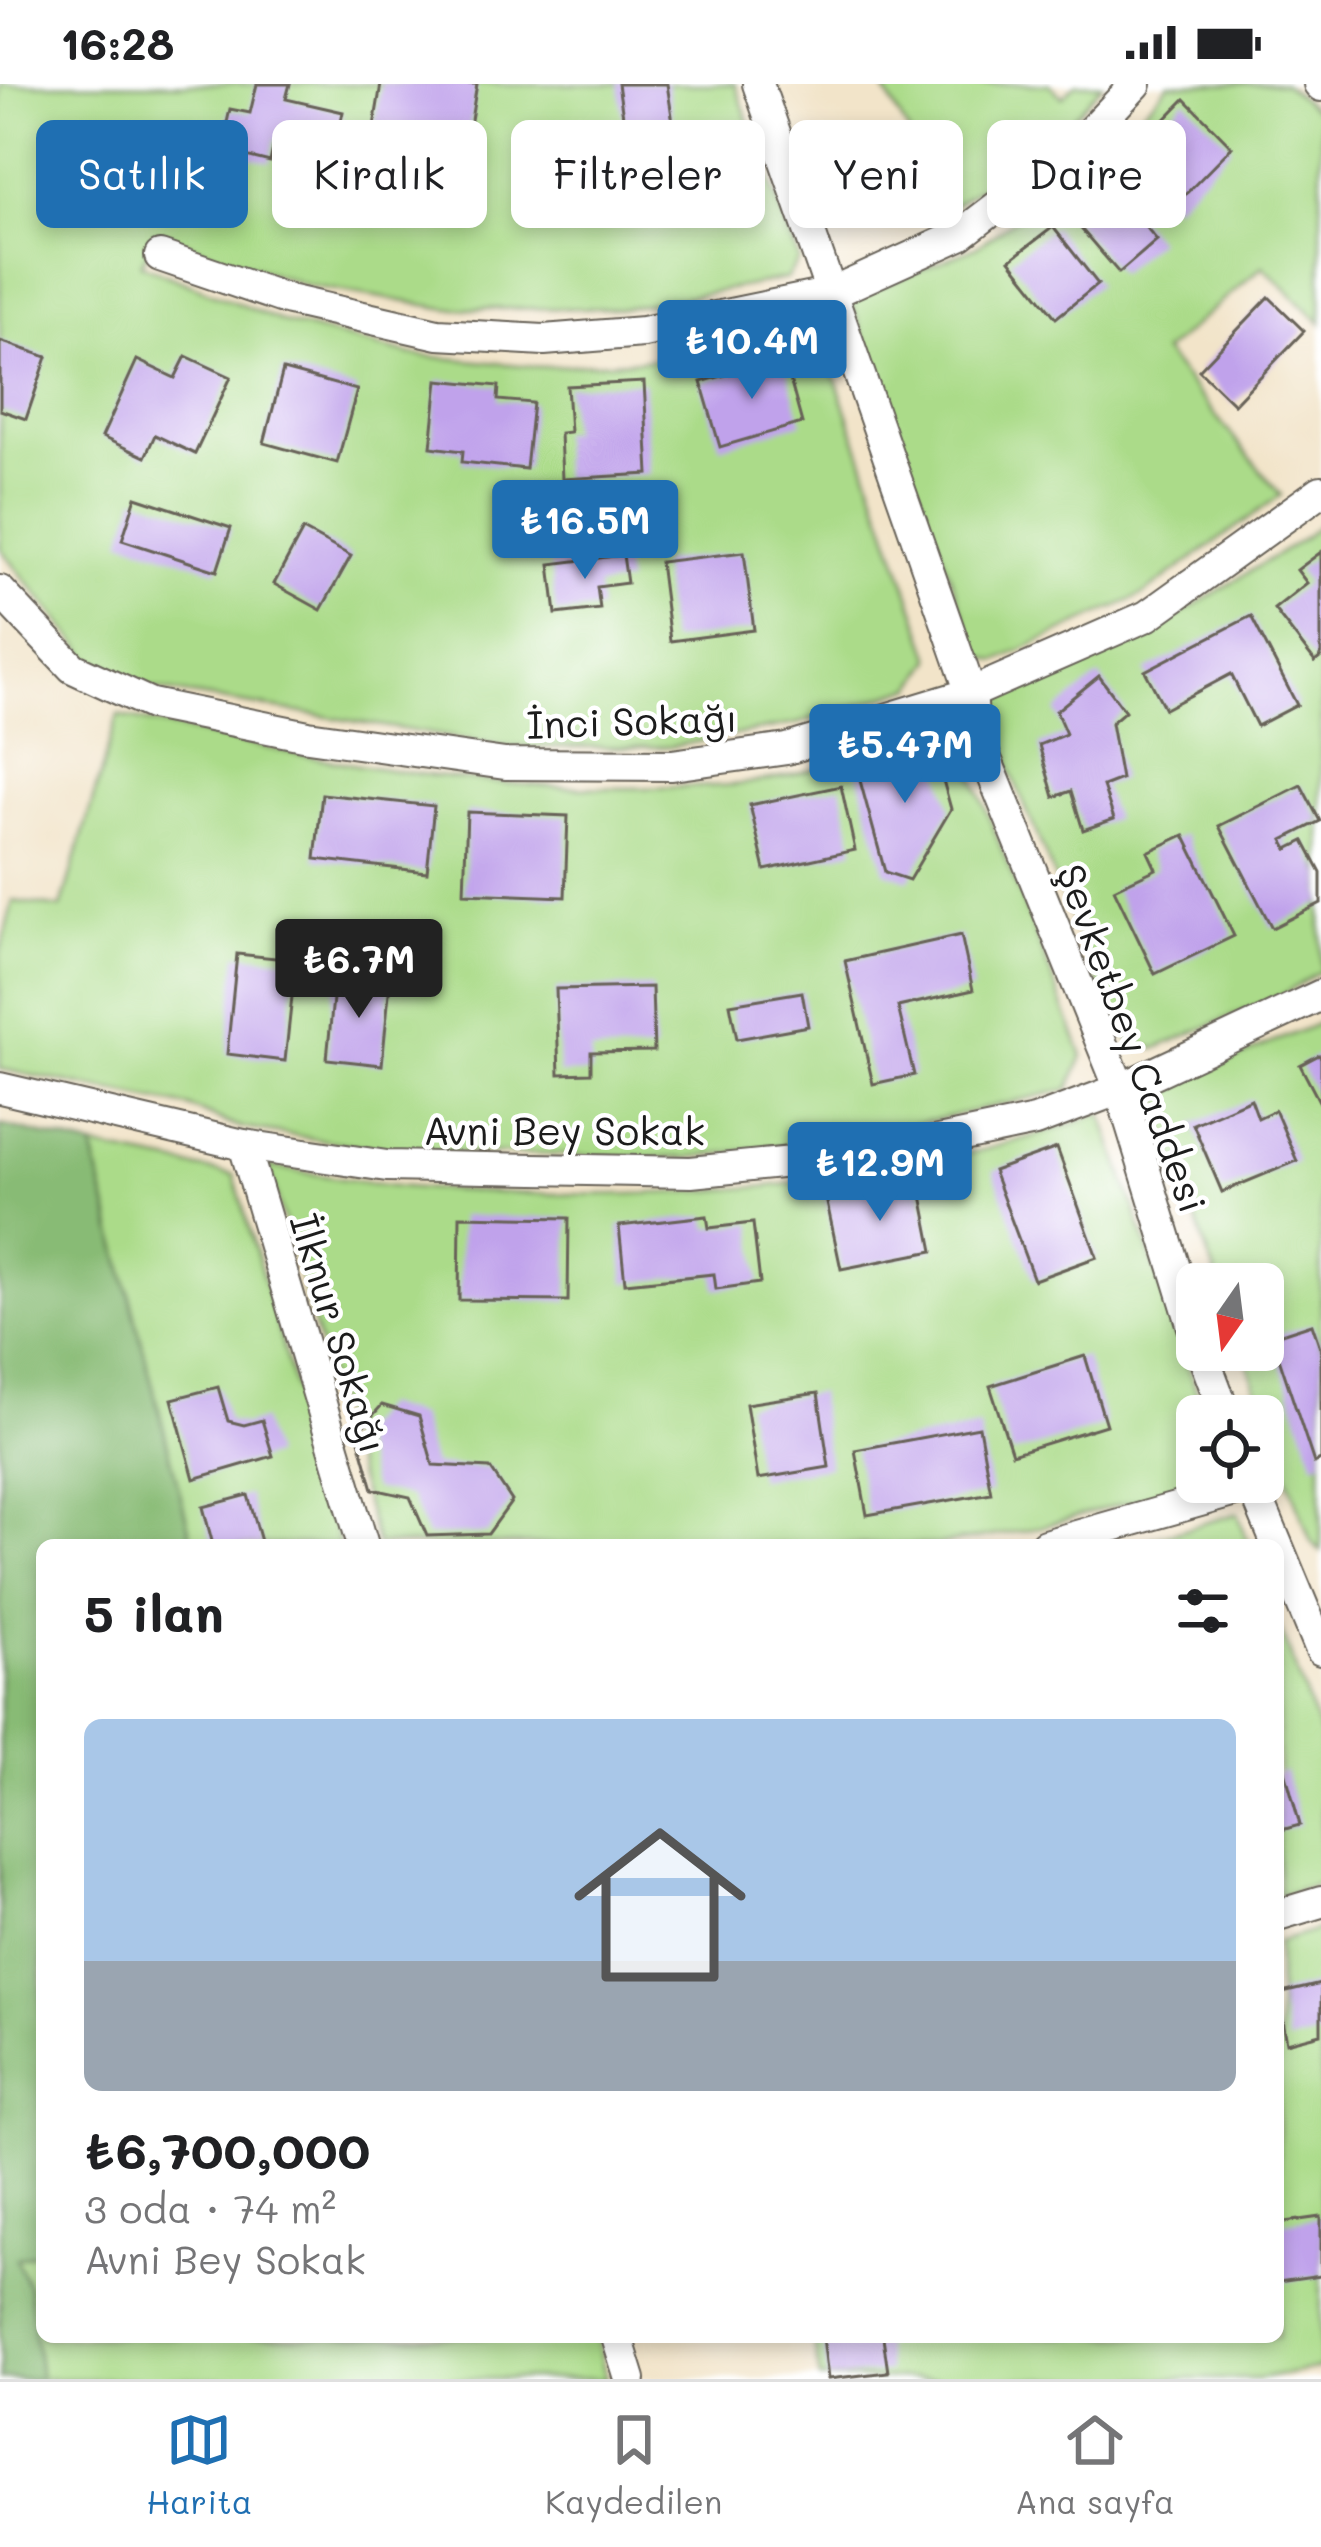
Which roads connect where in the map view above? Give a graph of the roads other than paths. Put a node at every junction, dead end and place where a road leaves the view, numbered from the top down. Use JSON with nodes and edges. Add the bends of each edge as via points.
{"nodes":[{"id":1,"x":758,"y":84,"type":"edge"},
{"id":2,"x":1136,"y":84,"type":"edge"},
{"id":3,"x":160,"y":256,"type":"dead end"},
{"id":4,"x":832,"y":293,"type":"junction"},
{"id":5,"x":1321,"y":491,"type":"edge"},
{"id":6,"x":0,"y":591,"type":"edge"},
{"id":7,"x":971,"y":693,"type":"junction"},
{"id":8,"x":1321,"y":995,"type":"edge"},
{"id":9,"x":0,"y":1088,"type":"edge"},
{"id":10,"x":1120,"y":1089,"type":"junction"},
{"id":11,"x":244,"y":1144,"type":"junction"},
{"id":12,"x":1176,"y":1272,"type":"edge"},
{"id":13,"x":1188,"y":1503,"type":"edge"},
{"id":14,"x":1262,"y":1503,"type":"edge"},
{"id":15,"x":361,"y":1539,"type":"edge"},
{"id":16,"x":1065,"y":1539,"type":"edge"},
{"id":17,"x":1281,"y":1539,"type":"edge"},
{"id":18,"x":1284,"y":1544,"type":"edge"},
{"id":19,"x":1311,"y":1595,"type":"edge"},
{"id":20,"x":1321,"y":1650,"type":"edge"},
{"id":21,"x":1321,"y":1902,"type":"edge"},
{"id":22,"x":1284,"y":1913,"type":"edge"},
{"id":23,"x":619,"y":2343,"type":"edge"},
{"id":24,"x":630,"y":2379,"type":"edge"}],
"edges":[{"from":1,"to":4,"type":"street","name":"Şevketbey Caddesi"},
{"from":2,"to":4,"type":"street","via":[[1078,145],[960,235]]},
{"from":3,"to":4,"type":"street","via":[[289,300],[438,334],[544,340],[643,332]]},
{"from":4,"to":7,"type":"street","name":"Şevketbey Caddesi"},
{"from":5,"to":7,"type":"street","name":"İnci Sokağı","via":[[1147,616]]},
{"from":6,"to":7,"type":"street","name":"İnci Sokağı","via":[[74,668],[152,704],[505,764],[672,765],[787,749]]},
{"from":7,"to":10,"type":"street","name":"Şevketbey Caddesi","via":[[974,729]]},
{"from":8,"to":10,"type":"street","name":"Avni Bey Sokak"},
{"from":9,"to":11,"type":"street","name":"Avni Bey Sokak"},
{"from":10,"to":11,"type":"street","name":"Avni Bey Sokak","via":[[1035,1121],[881,1153],[691,1172],[387,1166]]},
{"from":10,"to":12,"type":"street","name":"Şevketbey Caddesi"},
{"from":11,"to":15,"type":"street","name":"İlknur Sokağı"},
{"from":13,"to":16,"type":"street"},
{"from":14,"to":17,"type":"street"},
{"from":18,"to":19,"type":"street"},
{"from":19,"to":20,"type":"street"},
{"from":21,"to":22,"type":"street"},
{"from":23,"to":24,"type":"street"}]}
